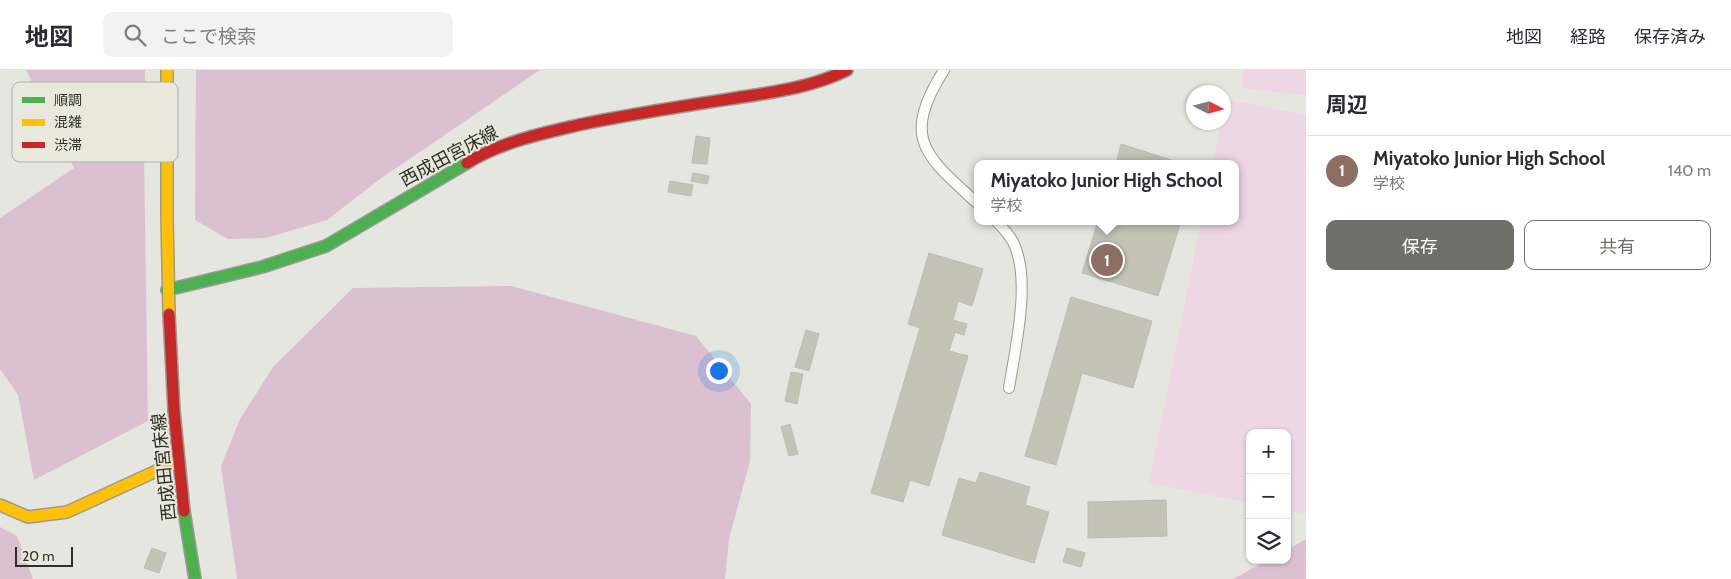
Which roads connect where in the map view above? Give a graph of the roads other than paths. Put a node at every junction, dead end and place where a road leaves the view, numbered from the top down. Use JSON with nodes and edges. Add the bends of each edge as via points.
{"nodes":[{"id":1,"x":847,"y":70,"type":"edge"},
{"id":2,"x":944,"y":70,"type":"edge"},
{"id":3,"x":165,"y":162,"type":"edge"},
{"id":4,"x":974,"y":200,"type":"edge"},
{"id":5,"x":1000,"y":225,"type":"edge"},
{"id":6,"x":167,"y":290,"type":"junction"},
{"id":7,"x":1009,"y":388,"type":"dead end"},
{"id":8,"x":178,"y":460,"type":"junction"},
{"id":9,"x":0,"y":505,"type":"edge"},
{"id":10,"x":195,"y":579,"type":"edge"}],
"edges":[{"from":1,"to":6,"type":"main road","name":"西成田宮床線","via":[[786,90],[618,117],[507,144],[471,160],[326,246],[262,267]]},
{"from":2,"to":4,"type":"lane","via":[[924,106],[920,128],[924,146],[935,163]]},
{"from":3,"to":6,"type":"main road","name":"西成田宮床線"},
{"from":5,"to":7,"type":"lane","via":[[1013,242],[1019,259],[1021,282],[1019,327]]},
{"from":6,"to":8,"type":"main road","name":"西成田宮床線"},
{"from":8,"to":9,"type":"main road","via":[[66,512],[28,517]]},
{"from":8,"to":10,"type":"main road","name":"西成田宮床線"}]}
